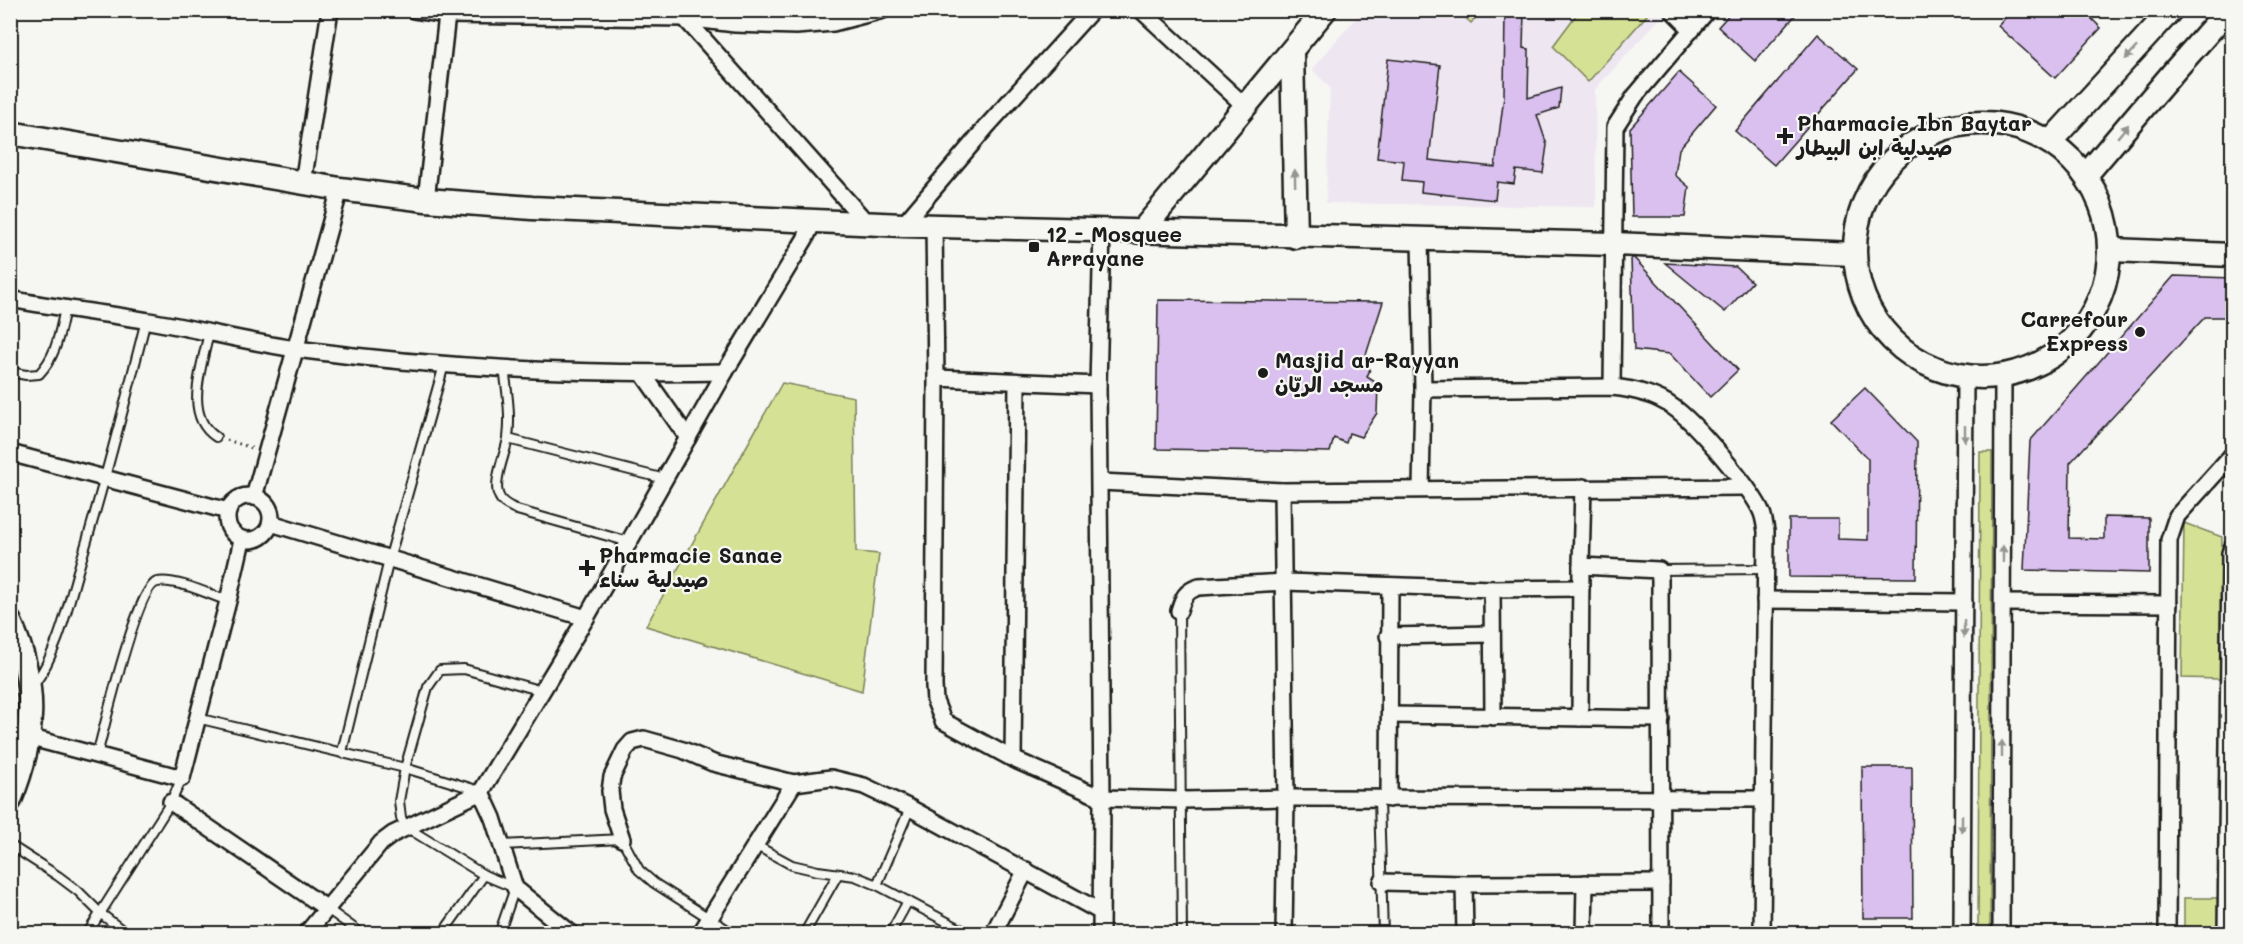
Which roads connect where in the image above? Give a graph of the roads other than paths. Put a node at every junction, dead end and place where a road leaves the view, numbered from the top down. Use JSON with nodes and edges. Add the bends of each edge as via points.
{"nodes":[{"id":1,"x":330,"y":10,"type":"edge"},
{"id":2,"x":414,"y":10,"type":"edge"},
{"id":3,"x":883,"y":10,"type":"edge"},
{"id":4,"x":1092,"y":10,"type":"edge"},
{"id":5,"x":1141,"y":10,"type":"edge"},
{"id":6,"x":1325,"y":10,"type":"edge"},
{"id":7,"x":1672,"y":10,"type":"edge"},
{"id":8,"x":1708,"y":10,"type":"edge"},
{"id":9,"x":2170,"y":10,"type":"edge"},
{"id":10,"x":2228,"y":10,"type":"edge"},
{"id":11,"x":686,"y":13,"type":"edge"},
{"id":12,"x":447,"y":15,"type":"junction"},
{"id":13,"x":1692,"y":30,"type":"junction"},
{"id":14,"x":1292,"y":52,"type":"junction"},
{"id":15,"x":1246,"y":107,"type":"junction"},
{"id":16,"x":10,"y":133,"type":"edge"},
{"id":17,"x":2050,"y":142,"type":"junction"},
{"id":18,"x":2086,"y":175,"type":"junction"},
{"id":19,"x":303,"y":183,"type":"junction"},
{"id":20,"x":340,"y":189,"type":"junction"},
{"id":21,"x":426,"y":200,"type":"junction"},
{"id":22,"x":814,"y":220,"type":"junction"},
{"id":23,"x":866,"y":222,"type":"junction"},
{"id":24,"x":903,"y":225,"type":"junction"},
{"id":25,"x":934,"y":226,"type":"junction"},
{"id":26,"x":1102,"y":231,"type":"junction"},
{"id":27,"x":1141,"y":232,"type":"junction"},
{"id":28,"x":1296,"y":237,"type":"junction"},
{"id":29,"x":1420,"y":239,"type":"junction"},
{"id":30,"x":1614,"y":244,"type":"junction"},
{"id":31,"x":2112,"y":250,"type":"junction"},
{"id":32,"x":1854,"y":254,"type":"junction"},
{"id":33,"x":2232,"y":255,"type":"edge"},
{"id":34,"x":10,"y":299,"type":"edge"},
{"id":35,"x":65,"y":309,"type":"junction"},
{"id":36,"x":146,"y":320,"type":"junction"},
{"id":37,"x":209,"y":332,"type":"junction"},
{"id":38,"x":294,"y":348,"type":"junction"},
{"id":39,"x":444,"y":365,"type":"junction"},
{"id":40,"x":504,"y":368,"type":"junction"},
{"id":41,"x":10,"y":372,"type":"edge"},
{"id":42,"x":725,"y":372,"type":"junction"},
{"id":43,"x":643,"y":374,"type":"junction"},
{"id":44,"x":1965,"y":376,"type":"junction"},
{"id":45,"x":2003,"y":376,"type":"junction"},
{"id":46,"x":936,"y":378,"type":"junction"},
{"id":47,"x":1017,"y":383,"type":"junction"},
{"id":48,"x":1098,"y":385,"type":"junction"},
{"id":49,"x":1612,"y":387,"type":"junction"},
{"id":50,"x":1423,"y":389,"type":"junction"},
{"id":51,"x":216,"y":436,"type":"road end"},
{"id":52,"x":688,"y":438,"type":"junction"},
{"id":53,"x":508,"y":439,"type":"junction"},
{"id":54,"x":10,"y":453,"type":"edge"},
{"id":55,"x":2232,"y":455,"type":"edge"},
{"id":56,"x":106,"y":478,"type":"junction"},
{"id":57,"x":665,"y":478,"type":"junction"},
{"id":58,"x":1100,"y":482,"type":"junction"},
{"id":59,"x":1583,"y":487,"type":"junction"},
{"id":60,"x":1746,"y":487,"type":"junction"},
{"id":61,"x":1421,"y":489,"type":"junction"},
{"id":62,"x":1282,"y":491,"type":"junction"},
{"id":63,"x":254,"y":497,"type":"junction"},
{"id":64,"x":228,"y":511,"type":"junction"},
{"id":65,"x":270,"y":524,"type":"junction"},
{"id":66,"x":242,"y":540,"type":"junction"},
{"id":67,"x":629,"y":542,"type":"junction"},
{"id":68,"x":2232,"y":548,"type":"edge"},
{"id":69,"x":389,"y":560,"type":"junction"},
{"id":70,"x":1581,"y":566,"type":"junction"},
{"id":71,"x":1766,"y":569,"type":"junction"},
{"id":72,"x":1659,"y":570,"type":"junction"},
{"id":73,"x":1285,"y":582,"type":"junction"},
{"id":74,"x":1390,"y":586,"type":"junction"},
{"id":75,"x":1581,"y":588,"type":"junction"},
{"id":76,"x":1492,"y":589,"type":"junction"},
{"id":77,"x":1765,"y":600,"type":"junction"},
{"id":78,"x":228,"y":601,"type":"junction"},
{"id":79,"x":1964,"y":602,"type":"junction"},
{"id":80,"x":2003,"y":603,"type":"junction"},
{"id":81,"x":2169,"y":604,"type":"junction"},
{"id":82,"x":1179,"y":611,"type":"joint"},
{"id":83,"x":586,"y":618,"type":"junction"},
{"id":84,"x":10,"y":622,"type":"edge"},
{"id":85,"x":1492,"y":634,"type":"junction"},
{"id":86,"x":1388,"y":636,"type":"junction"},
{"id":87,"x":30,"y":690,"type":"junction"},
{"id":88,"x":542,"y":691,"type":"junction"},
{"id":89,"x":1390,"y":715,"type":"junction"},
{"id":90,"x":1493,"y":717,"type":"junction"},
{"id":91,"x":197,"y":718,"type":"junction"},
{"id":92,"x":1580,"y":718,"type":"junction"},
{"id":93,"x":1661,"y":719,"type":"junction"},
{"id":94,"x":28,"y":737,"type":"junction"},
{"id":95,"x":342,"y":752,"type":"junction"},
{"id":96,"x":97,"y":755,"type":"junction"},
{"id":97,"x":1013,"y":759,"type":"junction"},
{"id":98,"x":405,"y":768,"type":"junction"},
{"id":99,"x":182,"y":777,"type":"junction"},
{"id":100,"x":794,"y":783,"type":"junction"},
{"id":101,"x":481,"y":792,"type":"junction"},
{"id":102,"x":1102,"y":798,"type":"junction"},
{"id":103,"x":1286,"y":798,"type":"junction"},
{"id":104,"x":1660,"y":798,"type":"junction"},
{"id":105,"x":1763,"y":799,"type":"junction"},
{"id":106,"x":10,"y":800,"type":"edge"},
{"id":107,"x":1182,"y":800,"type":"junction"},
{"id":108,"x":1384,"y":800,"type":"junction"},
{"id":109,"x":171,"y":802,"type":"junction"},
{"id":110,"x":910,"y":808,"type":"junction"},
{"id":111,"x":406,"y":827,"type":"junction"},
{"id":112,"x":622,"y":839,"type":"junction"},
{"id":113,"x":502,"y":845,"type":"junction"},
{"id":114,"x":755,"y":845,"type":"junction"},
{"id":115,"x":10,"y":846,"type":"edge"},
{"id":116,"x":1026,"y":870,"type":"junction"},
{"id":117,"x":838,"y":874,"type":"junction"},
{"id":118,"x":484,"y":875,"type":"junction"},
{"id":119,"x":1382,"y":882,"type":"junction"},
{"id":120,"x":1661,"y":882,"type":"junction"},
{"id":121,"x":1585,"y":883,"type":"junction"},
{"id":122,"x":1464,"y":884,"type":"junction"},
{"id":123,"x":877,"y":885,"type":"junction"},
{"id":124,"x":515,"y":888,"type":"junction"},
{"id":125,"x":908,"y":901,"type":"junction"},
{"id":126,"x":326,"y":908,"type":"junction"},
{"id":127,"x":1101,"y":912,"type":"junction"},
{"id":128,"x":100,"y":913,"type":"junction"},
{"id":129,"x":709,"y":917,"type":"junction"},
{"id":130,"x":87,"y":933,"type":"edge"},
{"id":131,"x":128,"y":933,"type":"edge"},
{"id":132,"x":306,"y":933,"type":"edge"},
{"id":133,"x":362,"y":933,"type":"edge"},
{"id":134,"x":442,"y":933,"type":"edge"},
{"id":135,"x":499,"y":933,"type":"edge"},
{"id":136,"x":572,"y":933,"type":"edge"},
{"id":137,"x":700,"y":933,"type":"edge"},
{"id":138,"x":734,"y":933,"type":"edge"},
{"id":139,"x":804,"y":933,"type":"edge"},
{"id":140,"x":890,"y":933,"type":"edge"},
{"id":141,"x":970,"y":933,"type":"edge"},
{"id":142,"x":993,"y":933,"type":"edge"},
{"id":143,"x":1100,"y":933,"type":"edge"},
{"id":144,"x":1182,"y":933,"type":"edge"},
{"id":145,"x":1284,"y":933,"type":"edge"},
{"id":146,"x":1383,"y":933,"type":"edge"},
{"id":147,"x":1465,"y":933,"type":"edge"},
{"id":148,"x":1584,"y":933,"type":"edge"},
{"id":149,"x":1661,"y":933,"type":"edge"},
{"id":150,"x":1762,"y":933,"type":"edge"},
{"id":151,"x":1962,"y":933,"type":"edge"},
{"id":152,"x":2001,"y":933,"type":"edge"},
{"id":153,"x":2166,"y":933,"type":"edge"},
{"id":154,"x":2226,"y":933,"type":"edge"}],
"edges":[{"from":1,"to":19,"type":"street"},
{"from":2,"to":12,"type":"street"},
{"from":3,"to":11,"type":"street","via":[[833,23],[796,26],[735,24]]},
{"from":4,"to":24,"type":"street"},
{"from":5,"to":15,"type":"street"},
{"from":6,"to":14,"type":"street"},
{"from":7,"to":13,"type":"street"},
{"from":8,"to":13,"type":"street"},
{"from":9,"to":17,"type":"street","one_way":true},
{"from":18,"to":10,"type":"street","one_way":true},
{"from":11,"to":12,"type":"street"},
{"from":11,"to":23,"type":"street"},
{"from":12,"to":21,"type":"street"},
{"from":13,"to":30,"type":"street","via":[[1635,96],[1615,127]]},
{"from":14,"to":15,"type":"street"},
{"from":28,"to":14,"type":"street","one_way":true},
{"from":15,"to":27,"type":"street"},
{"from":16,"to":19,"type":"street"},
{"from":17,"to":18,"type":"street"},
{"from":17,"to":32,"type":"street","via":[[2021,129],[1981,122],[1941,129],[1905,148],[1876,177],[1859,214]]},
{"from":18,"to":31,"type":"street","via":[[2104,212]]},
{"from":19,"to":20,"type":"street"},
{"from":20,"to":21,"type":"street"},
{"from":20,"to":38,"type":"street"},
{"from":21,"to":22,"type":"street"},
{"from":22,"to":23,"type":"street"},
{"from":22,"to":42,"type":"street"},
{"from":23,"to":24,"type":"street"},
{"from":24,"to":25,"type":"street"},
{"from":25,"to":26,"type":"street"},
{"from":25,"to":46,"type":"street"},
{"from":26,"to":27,"type":"street"},
{"from":26,"to":48,"type":"street"},
{"from":27,"to":28,"type":"street"},
{"from":28,"to":29,"type":"street"},
{"from":29,"to":30,"type":"street"},
{"from":29,"to":50,"type":"street"},
{"from":30,"to":32,"type":"street"},
{"from":30,"to":49,"type":"street"},
{"from":31,"to":33,"type":"street"},
{"from":31,"to":45,"type":"street","via":[[2104,288],[2088,322],[2062,349],[2030,368]]},
{"from":32,"to":44,"type":"street","via":[[1859,287],[1874,318],[1896,345],[1924,364]]},
{"from":34,"to":35,"type":"street"},
{"from":35,"to":36,"type":"street"},
{"from":35,"to":41,"type":"lane","via":[[48,364],[39,374]]},
{"from":36,"to":37,"type":"street"},
{"from":36,"to":56,"type":"lane"},
{"from":37,"to":38,"type":"street"},
{"from":37,"to":51,"type":"lane","via":[[197,406],[202,425]]},
{"from":38,"to":39,"type":"street"},
{"from":38,"to":63,"type":"street"},
{"from":39,"to":40,"type":"street"},
{"from":39,"to":69,"type":"lane"},
{"from":40,"to":43,"type":"street"},
{"from":40,"to":53,"type":"lane"},
{"from":42,"to":43,"type":"street"},
{"from":42,"to":52,"type":"street"},
{"from":43,"to":52,"type":"street"},
{"from":44,"to":45,"type":"street"},
{"from":44,"to":79,"type":"street","one_way":true},
{"from":80,"to":45,"type":"street","one_way":true},
{"from":46,"to":47,"type":"street"},
{"from":46,"to":97,"type":"street","via":[[935,701],[944,721]]},
{"from":47,"to":48,"type":"street"},
{"from":47,"to":97,"type":"street"},
{"from":48,"to":58,"type":"street"},
{"from":49,"to":50,"type":"street"},
{"from":49,"to":60,"type":"street","via":[[1636,390],[1672,406],[1690,421]]},
{"from":50,"to":61,"type":"street"},
{"from":52,"to":57,"type":"street"},
{"from":53,"to":57,"type":"lane"},
{"from":53,"to":67,"type":"lane","via":[[497,485],[504,504]]},
{"from":54,"to":56,"type":"street"},
{"from":55,"to":81,"type":"street","via":[[2177,516],[2169,540]]},
{"from":56,"to":64,"type":"street"},
{"from":56,"to":87,"type":"lane","via":[[61,628],[48,663]]},
{"from":57,"to":67,"type":"street"},
{"from":58,"to":62,"type":"street"},
{"from":58,"to":102,"type":"street"},
{"from":59,"to":60,"type":"street"},
{"from":59,"to":61,"type":"street"},
{"from":59,"to":70,"type":"street"},
{"from":60,"to":71,"type":"street","via":[[1762,513]]},
{"from":61,"to":62,"type":"street"},
{"from":62,"to":73,"type":"street"},
{"from":63,"to":64,"type":"street","via":[[238,499]]},
{"from":63,"to":65,"type":"street","via":[[268,507]]},
{"from":64,"to":66,"type":"street","via":[[227,523],[232,534]]},
{"from":65,"to":66,"type":"street","via":[[265,534],[255,540]]},
{"from":65,"to":69,"type":"street"},
{"from":66,"to":78,"type":"street"},
{"from":67,"to":83,"type":"street"},
{"from":68,"to":154,"type":"street"},
{"from":69,"to":83,"type":"street"},
{"from":69,"to":95,"type":"lane"},
{"from":70,"to":72,"type":"street"},
{"from":70,"to":75,"type":"street"},
{"from":71,"to":72,"type":"lane"},
{"from":71,"to":77,"type":"street"},
{"from":72,"to":93,"type":"street"},
{"from":73,"to":74,"type":"street"},
{"from":73,"to":82,"type":"street","via":[[1199,587],[1189,590]]},
{"from":73,"to":103,"type":"street"},
{"from":74,"to":76,"type":"street"},
{"from":74,"to":86,"type":"street"},
{"from":75,"to":76,"type":"street"},
{"from":75,"to":92,"type":"street"},
{"from":76,"to":85,"type":"street"},
{"from":77,"to":79,"type":"street"},
{"from":77,"to":105,"type":"street"},
{"from":78,"to":91,"type":"street"},
{"from":78,"to":96,"type":"lane","via":[[167,583],[156,582],[149,587],[134,620]]},
{"from":79,"to":151,"type":"street","one_way":true},
{"from":80,"to":81,"type":"street"},
{"from":152,"to":80,"type":"street","one_way":true},
{"from":81,"to":153,"type":"street"},
{"from":82,"to":107,"type":"lane"},
{"from":83,"to":88,"type":"street"},
{"from":84,"to":87,"type":"street","via":[[21,645]]},
{"from":85,"to":86,"type":"street"},
{"from":85,"to":90,"type":"street"},
{"from":86,"to":89,"type":"street"},
{"from":87,"to":94,"type":"street"},
{"from":88,"to":98,"type":"lane","via":[[464,669],[440,670],[428,687]]},
{"from":88,"to":101,"type":"street"},
{"from":89,"to":90,"type":"street"},
{"from":89,"to":108,"type":"street"},
{"from":90,"to":92,"type":"street"},
{"from":91,"to":95,"type":"lane"},
{"from":91,"to":99,"type":"street"},
{"from":92,"to":93,"type":"street"},
{"from":93,"to":104,"type":"street"},
{"from":94,"to":96,"type":"street"},
{"from":94,"to":106,"type":"street","via":[[24,768]]},
{"from":95,"to":98,"type":"lane"},
{"from":96,"to":99,"type":"street"},
{"from":97,"to":102,"type":"street"},
{"from":98,"to":101,"type":"lane"},
{"from":98,"to":111,"type":"lane","via":[[399,811]]},
{"from":99,"to":109,"type":"lane"},
{"from":100,"to":110,"type":"street","via":[[831,778],[851,782]]},
{"from":100,"to":112,"type":"street","via":[[638,739],[625,750],[610,791]]},
{"from":100,"to":114,"type":"street"},
{"from":101,"to":111,"type":"street"},
{"from":101,"to":113,"type":"street"},
{"from":102,"to":107,"type":"street"},
{"from":102,"to":127,"type":"street"},
{"from":103,"to":107,"type":"street"},
{"from":103,"to":108,"type":"street"},
{"from":103,"to":145,"type":"street"},
{"from":104,"to":105,"type":"street"},
{"from":104,"to":108,"type":"street"},
{"from":104,"to":120,"type":"street"},
{"from":105,"to":150,"type":"street"},
{"from":107,"to":144,"type":"lane"},
{"from":108,"to":119,"type":"lane"},
{"from":109,"to":126,"type":"street"},
{"from":109,"to":128,"type":"lane"},
{"from":110,"to":116,"type":"street"},
{"from":110,"to":123,"type":"lane"},
{"from":111,"to":118,"type":"lane"},
{"from":111,"to":126,"type":"street","via":[[381,843]]},
{"from":112,"to":113,"type":"lane"},
{"from":112,"to":129,"type":"lane","via":[[639,870]]},
{"from":113,"to":124,"type":"street"},
{"from":114,"to":117,"type":"lane","via":[[792,865]]},
{"from":114,"to":129,"type":"street"},
{"from":115,"to":128,"type":"lane","via":[[58,876]]},
{"from":116,"to":127,"type":"street"},
{"from":116,"to":142,"type":"street"},
{"from":117,"to":123,"type":"lane"},
{"from":117,"to":139,"type":"lane"},
{"from":118,"to":124,"type":"lane"},
{"from":118,"to":134,"type":"lane"},
{"from":119,"to":122,"type":"street"},
{"from":119,"to":146,"type":"lane"},
{"from":120,"to":121,"type":"street"},
{"from":120,"to":149,"type":"street"},
{"from":121,"to":122,"type":"street"},
{"from":121,"to":148,"type":"street"},
{"from":122,"to":147,"type":"street"},
{"from":123,"to":125,"type":"lane"},
{"from":124,"to":135,"type":"lane"},
{"from":124,"to":136,"type":"street"},
{"from":125,"to":140,"type":"lane"},
{"from":125,"to":141,"type":"lane"},
{"from":126,"to":132,"type":"street"},
{"from":126,"to":133,"type":"lane"},
{"from":127,"to":143,"type":"street"},
{"from":128,"to":130,"type":"lane"},
{"from":128,"to":131,"type":"lane"},
{"from":129,"to":137,"type":"street"},
{"from":129,"to":138,"type":"lane"}]}
